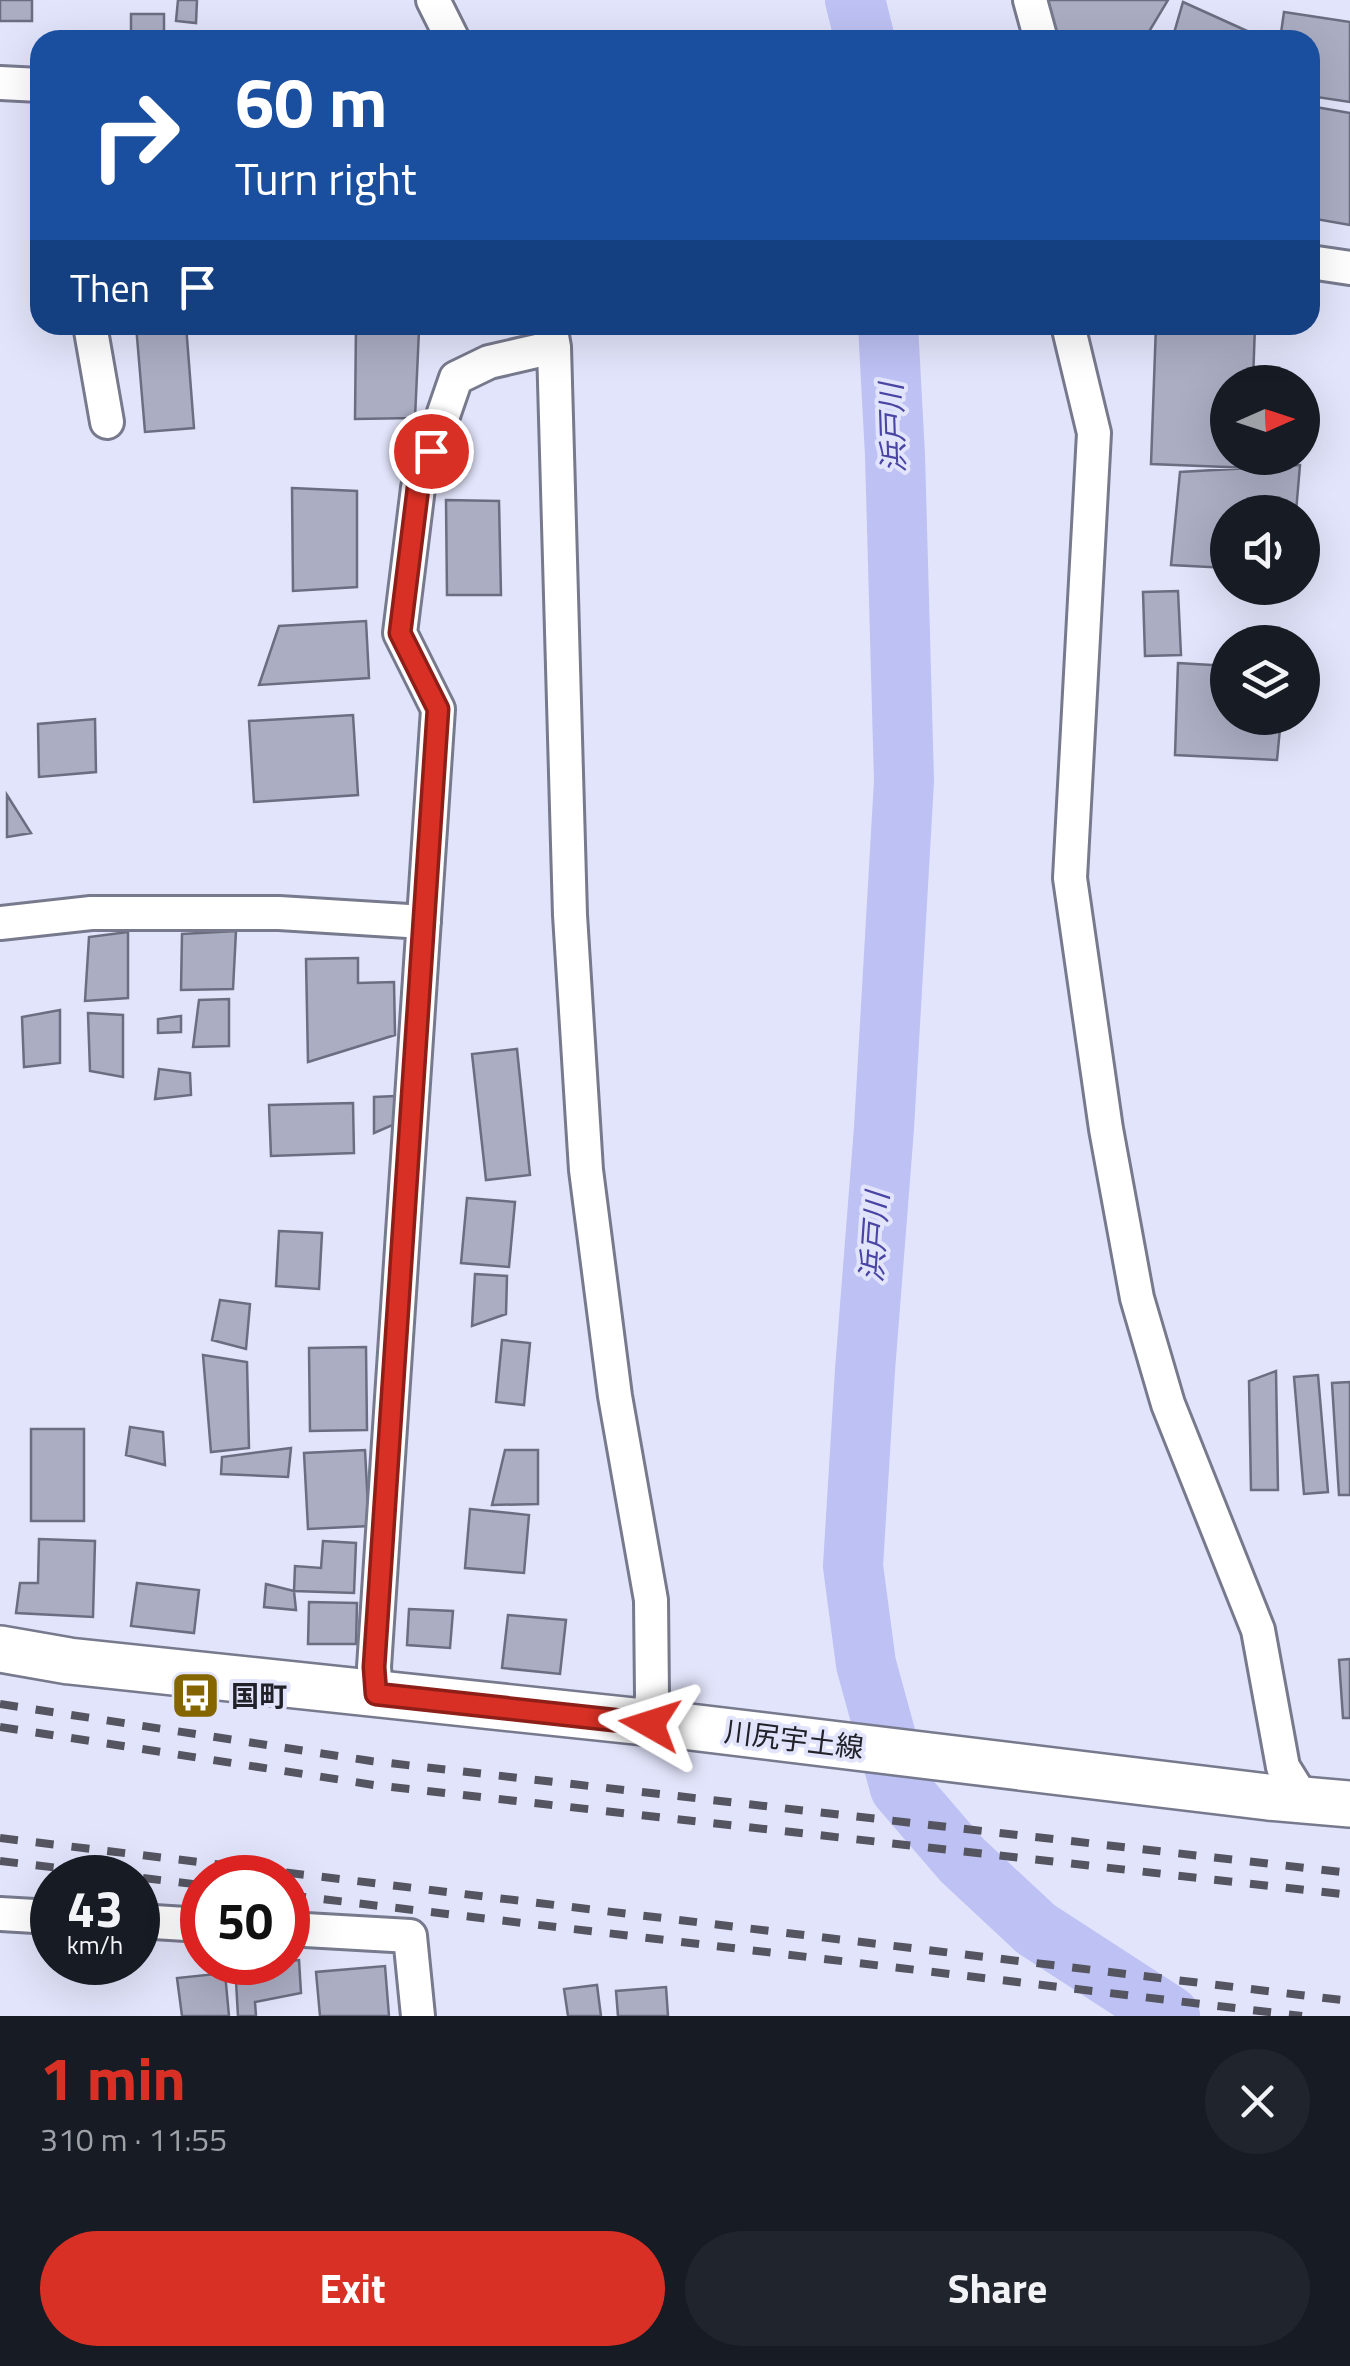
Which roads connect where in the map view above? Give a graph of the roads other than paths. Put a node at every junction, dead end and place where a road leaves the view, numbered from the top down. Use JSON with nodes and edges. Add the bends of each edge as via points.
{"nodes":[{"id":1,"x":433,"y":0,"type":"edge"},
{"id":2,"x":1030,"y":0,"type":"edge"},
{"id":3,"x":448,"y":30,"type":"edge"},
{"id":4,"x":1038,"y":30,"type":"edge"},
{"id":5,"x":0,"y":83,"type":"edge"},
{"id":6,"x":30,"y":84,"type":"edge"},
{"id":7,"x":1320,"y":264,"type":"edge"},
{"id":8,"x":1350,"y":268,"type":"edge"},
{"id":9,"x":92,"y":335,"type":"edge"},
{"id":10,"x":1070,"y":335,"type":"edge"},
{"id":11,"x":552,"y":336,"type":"edge"},
{"id":12,"x":107,"y":422,"type":"dead end"},
{"id":13,"x":424,"y":922,"type":"junction"},
{"id":14,"x":0,"y":923,"type":"edge"},
{"id":15,"x":0,"y":1650,"type":"edge"},
{"id":16,"x":376,"y":1694,"type":"junction"},
{"id":17,"x":666,"y":1725,"type":"junction"},
{"id":18,"x":1285,"y":1798,"type":"junction"},
{"id":19,"x":1350,"y":1804,"type":"edge"},
{"id":20,"x":0,"y":1914,"type":"edge"},
{"id":21,"x":30,"y":1915,"type":"edge"},
{"id":22,"x":310,"y":1930,"type":"edge"},
{"id":23,"x":418,"y":2016,"type":"edge"}],
"edges":[{"from":1,"to":3,"type":"street"},
{"from":2,"to":4,"type":"street"},
{"from":5,"to":6,"type":"street"},
{"from":7,"to":8,"type":"street"},
{"from":9,"to":12,"type":"street"},
{"from":10,"to":18,"type":"street","via":[[1094,433],[1070,878],[1108,1145],[1137,1298],[1168,1404],[1258,1630]]},
{"from":11,"to":13,"type":"street","via":[[456,378],[418,488],[400,633],[438,709]]},
{"from":11,"to":17,"type":"street","via":[[570,915],[586,1170],[650,1600],[652,1696]]},
{"from":13,"to":14,"type":"street","via":[[279,913],[91,913]]},
{"from":13,"to":16,"type":"street"},
{"from":15,"to":16,"type":"main road","name":"川尻宇土線"},
{"from":16,"to":17,"type":"main road","name":"川尻宇土線"},
{"from":17,"to":18,"type":"main road","name":"川尻宇土線"},
{"from":18,"to":19,"type":"main road","name":"川尻宇土線"},
{"from":20,"to":21,"type":"street"},
{"from":22,"to":23,"type":"street","via":[[410,1936]]}]}
